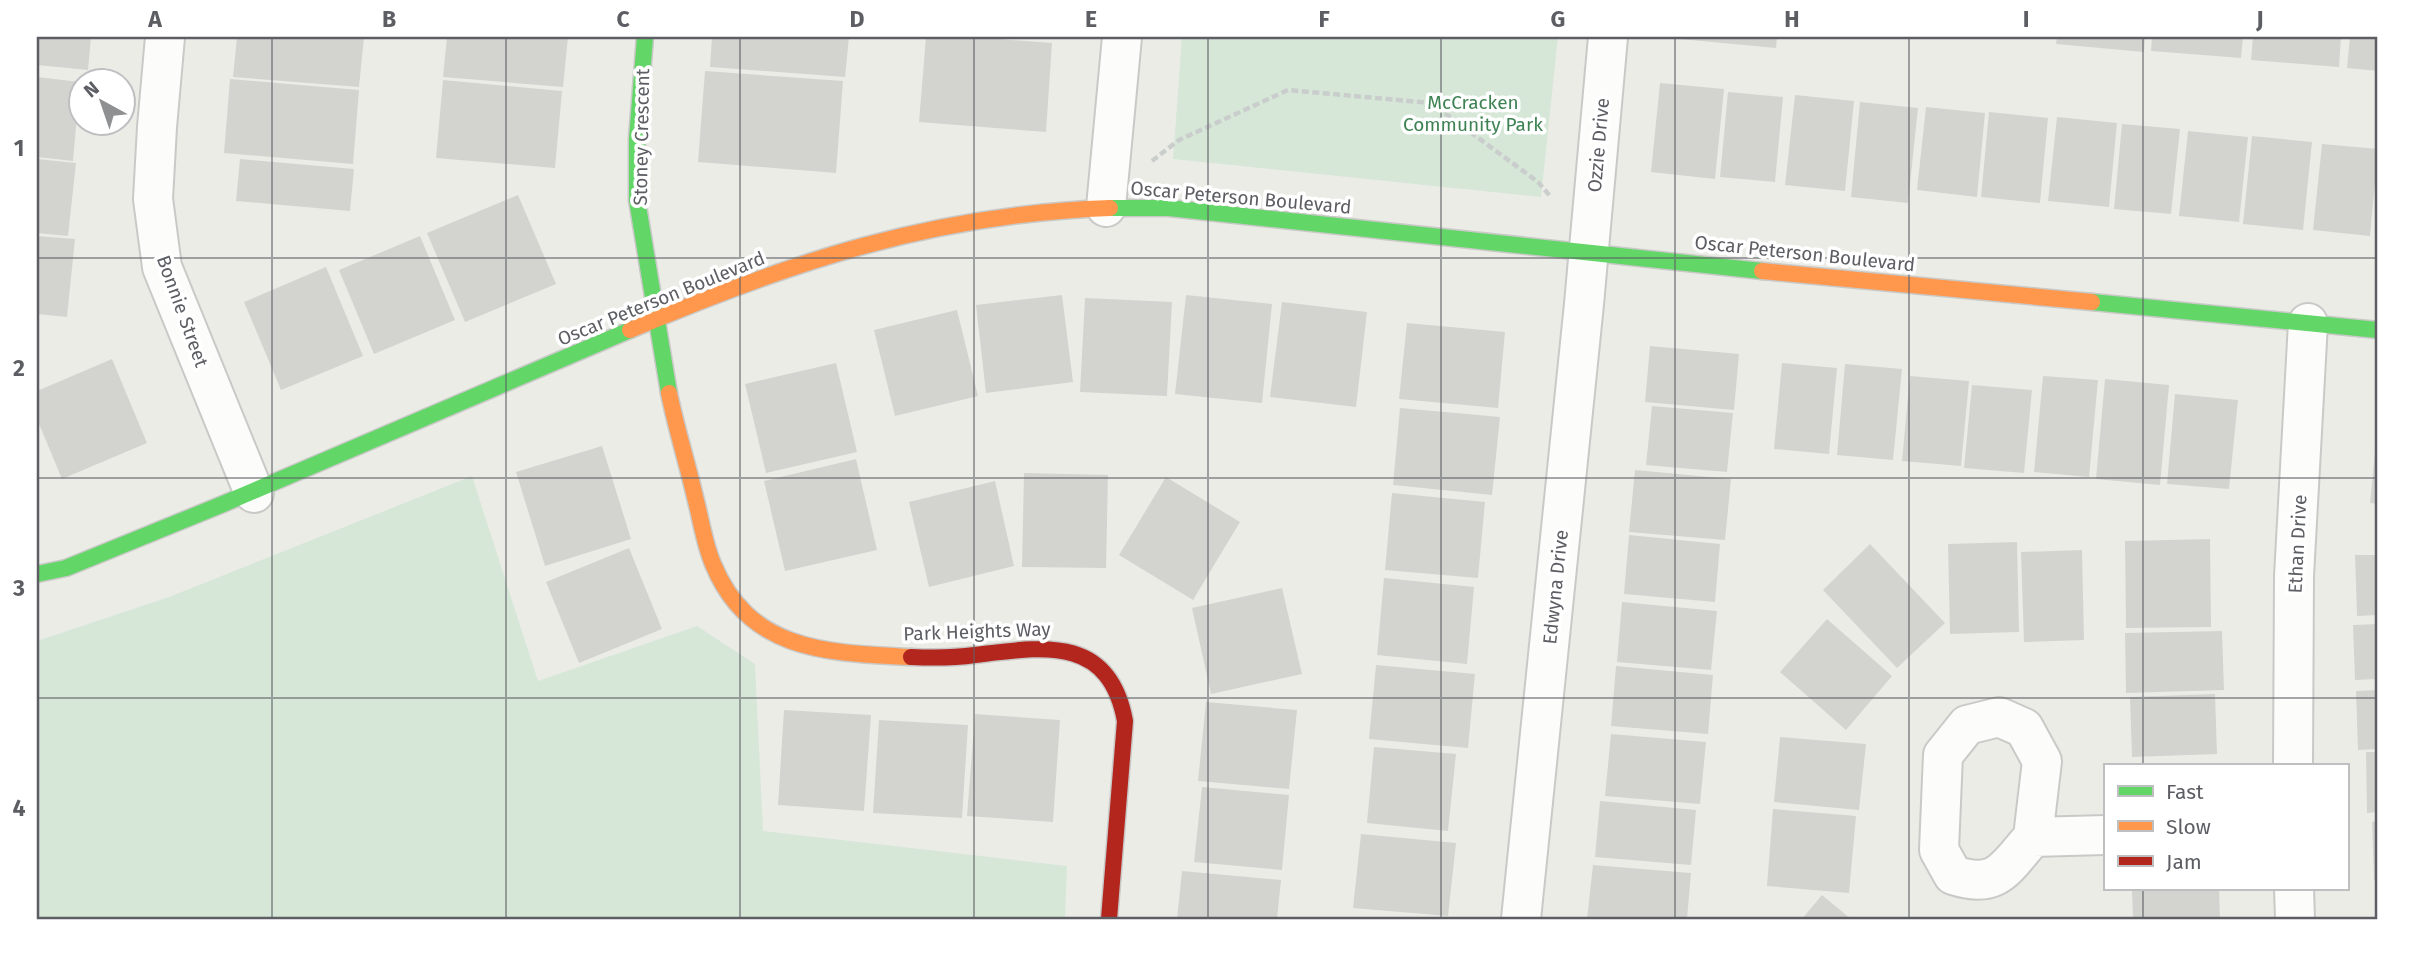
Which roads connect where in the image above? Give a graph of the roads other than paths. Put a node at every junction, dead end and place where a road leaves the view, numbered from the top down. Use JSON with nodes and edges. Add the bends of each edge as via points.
{"nodes":[{"id":1,"x":165,"y":37,"type":"edge"},
{"id":2,"x":645,"y":37,"type":"edge"},
{"id":3,"x":1122,"y":37,"type":"edge"},
{"id":4,"x":1608,"y":37,"type":"edge"},
{"id":5,"x":1106,"y":207,"type":"junction"},
{"id":6,"x":1588,"y":254,"type":"junction"},
{"id":7,"x":657,"y":320,"type":"junction"},
{"id":8,"x":2308,"y":323,"type":"junction"},
{"id":9,"x":2378,"y":330,"type":"edge"},
{"id":10,"x":254,"y":493,"type":"junction"},
{"id":11,"x":37,"y":574,"type":"edge"},
{"id":12,"x":2293,"y":764,"type":"edge"},
{"id":13,"x":2104,"y":835,"type":"edge"},
{"id":14,"x":2033,"y":837,"type":"dead end"},
{"id":15,"x":2294,"y":890,"type":"edge"},
{"id":16,"x":1109,"y":919,"type":"edge"},
{"id":17,"x":1521,"y":919,"type":"edge"},
{"id":18,"x":2295,"y":919,"type":"edge"}],
"edges":[{"from":1,"to":10,"type":"street","name":"Bonnie Street","via":[[153,199],[162,267]]},
{"from":2,"to":7,"type":"street","name":"Stoney Crescent","via":[[637,202]]},
{"from":3,"to":5,"type":"street"},
{"from":4,"to":6,"type":"street","name":"Ozzie Drive"},
{"from":5,"to":6,"type":"street","name":"Oscar Peterson Boulevard","via":[[1169,208]]},
{"from":5,"to":7,"type":"street","name":"Oscar Peterson Boulevard","via":[[957,223],[850,249]]},
{"from":6,"to":8,"type":"street","name":"Oscar Peterson Boulevard"},
{"from":6,"to":17,"type":"street","name":"Edwyna Drive"},
{"from":7,"to":10,"type":"street","name":"Oscar Peterson Boulevard"},
{"from":7,"to":16,"type":"street","name":"Park Heights Way","via":[[671,400],[718,575],[738,610],[760,628],[787,641],[829,650],[895,655],[961,657],[1005,650],[1067,651],[1084,657],[1111,684],[1122,701],[1125,722]]},
{"from":8,"to":9,"type":"street","name":"Oscar Peterson Boulevard"},
{"from":8,"to":12,"type":"street","name":"Ethan Drive","via":[[2294,576]]},
{"from":10,"to":11,"type":"street","name":"Oscar Peterson Boulevard","via":[[66,568]]},
{"from":13,"to":14,"type":"street"},
{"from":15,"to":18,"type":"street"}]}
